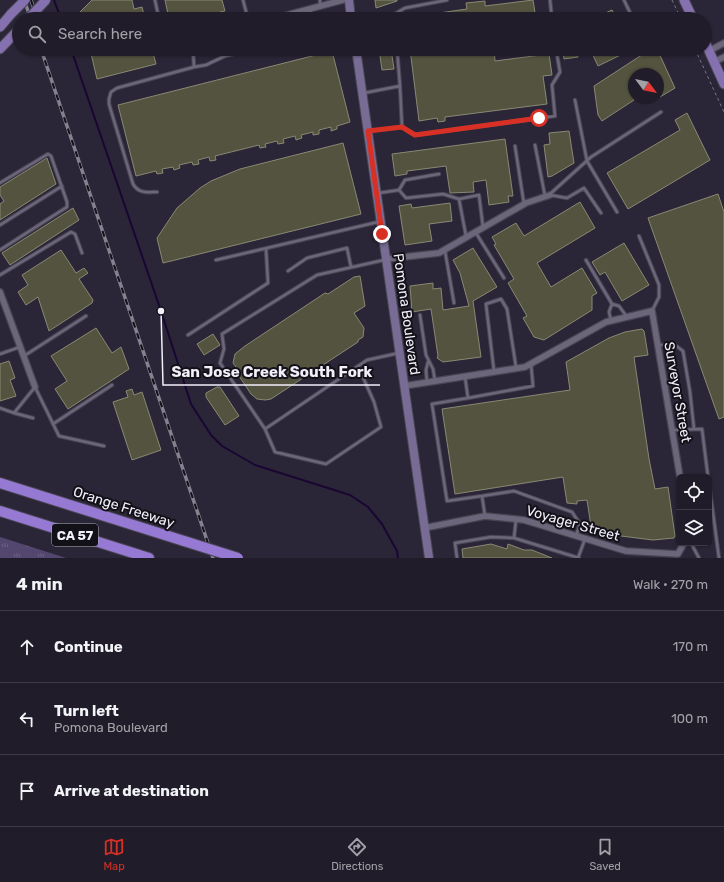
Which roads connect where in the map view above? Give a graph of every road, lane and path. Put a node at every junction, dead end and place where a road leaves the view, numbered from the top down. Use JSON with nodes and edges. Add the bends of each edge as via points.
{"nodes":[{"id":1,"x":25,"y":0,"type":"edge"},
{"id":2,"x":46,"y":0,"type":"edge"},
{"id":3,"x":155,"y":0,"type":"edge"},
{"id":4,"x":243,"y":0,"type":"edge"},
{"id":5,"x":343,"y":0,"type":"edge"},
{"id":6,"x":349,"y":0,"type":"edge"},
{"id":7,"x":447,"y":0,"type":"edge"},
{"id":8,"x":550,"y":0,"type":"edge"},
{"id":9,"x":624,"y":0,"type":"edge"},
{"id":10,"x":672,"y":0,"type":"edge"},
{"id":11,"x":684,"y":0,"type":"edge"},
{"id":12,"x":320,"y":3,"type":"edge"},
{"id":13,"x":310,"y":9,"type":"junction"},
{"id":14,"x":14,"y":12,"type":"edge"},
{"id":15,"x":35,"y":12,"type":"edge"},
{"id":16,"x":158,"y":12,"type":"edge"},
{"id":17,"x":246,"y":12,"type":"edge"},
{"id":18,"x":299,"y":12,"type":"edge"},
{"id":19,"x":311,"y":12,"type":"edge"},
{"id":20,"x":351,"y":12,"type":"edge"},
{"id":21,"x":398,"y":12,"type":"edge"},
{"id":22,"x":551,"y":12,"type":"edge"},
{"id":23,"x":630,"y":12,"type":"edge"},
{"id":24,"x":678,"y":12,"type":"edge"},
{"id":25,"x":690,"y":12,"type":"edge"},
{"id":26,"x":12,"y":14,"type":"edge"},
{"id":27,"x":0,"y":27,"type":"edge"},
{"id":28,"x":12,"y":36,"type":"edge"},
{"id":29,"x":724,"y":43,"type":"edge"},
{"id":30,"x":712,"y":45,"type":"edge"},
{"id":31,"x":0,"y":49,"type":"edge"},
{"id":32,"x":193,"y":56,"type":"edge"},
{"id":33,"x":225,"y":56,"type":"edge"},
{"id":34,"x":357,"y":56,"type":"edge"},
{"id":35,"x":398,"y":56,"type":"edge"},
{"id":36,"x":557,"y":56,"type":"edge"},
{"id":37,"x":698,"y":56,"type":"edge"},
{"id":38,"x":711,"y":56,"type":"edge"},
{"id":39,"x":724,"y":57,"type":"edge"},
{"id":40,"x":714,"y":62,"type":"junction"},
{"id":41,"x":194,"y":67,"type":"junction"},
{"id":42,"x":724,"y":84,"type":"edge"},
{"id":43,"x":400,"y":86,"type":"junction"},
{"id":44,"x":362,"y":94,"type":"junction"},
{"id":45,"x":575,"y":100,"type":"dead end"},
{"id":46,"x":661,"y":112,"type":"dead end"},
{"id":47,"x":724,"y":112,"type":"edge"},
{"id":48,"x":402,"y":127,"type":"junction"},
{"id":49,"x":368,"y":131,"type":"junction"},
{"id":50,"x":535,"y":145,"type":"dead end"},
{"id":51,"x":515,"y":146,"type":"dead end"},
{"id":52,"x":586,"y":161,"type":"junction"},
{"id":53,"x":439,"y":174,"type":"dead end"},
{"id":54,"x":0,"y":183,"type":"edge"},
{"id":55,"x":62,"y":186,"type":"junction"},
{"id":56,"x":399,"y":190,"type":"junction"},
{"id":57,"x":157,"y":192,"type":"dead end"},
{"id":58,"x":377,"y":193,"type":"junction"},
{"id":59,"x":547,"y":196,"type":"junction"},
{"id":60,"x":458,"y":199,"type":"junction"},
{"id":61,"x":524,"y":204,"type":"junction"},
{"id":62,"x":617,"y":212,"type":"dead end"},
{"id":63,"x":600,"y":213,"type":"dead end"},
{"id":64,"x":381,"y":221,"type":"junction"},
{"id":65,"x":0,"y":225,"type":"edge"},
{"id":66,"x":483,"y":228,"type":"junction"},
{"id":67,"x":476,"y":232,"type":"junction"},
{"id":68,"x":639,"y":236,"type":"dead end"},
{"id":69,"x":466,"y":238,"type":"junction"},
{"id":70,"x":266,"y":249,"type":"junction"},
{"id":71,"x":0,"y":250,"type":"edge"},
{"id":72,"x":445,"y":250,"type":"junction"},
{"id":73,"x":82,"y":253,"type":"dead end"},
{"id":74,"x":386,"y":259,"type":"junction"},
{"id":75,"x":216,"y":260,"type":"dead end"},
{"id":76,"x":586,"y":260,"type":"dead end"},
{"id":77,"x":351,"y":267,"type":"junction"},
{"id":78,"x":288,"y":271,"type":"dead end"},
{"id":79,"x":0,"y":275,"type":"edge"},
{"id":80,"x":504,"y":278,"type":"dead end"},
{"id":81,"x":0,"y":292,"type":"edge"},
{"id":82,"x":2,"y":301,"type":"edge"},
{"id":83,"x":454,"y":303,"type":"dead end"},
{"id":84,"x":612,"y":304,"type":"junction"},
{"id":85,"x":652,"y":311,"type":"junction"},
{"id":86,"x":420,"y":315,"type":"dead end"},
{"id":87,"x":86,"y":316,"type":"dead end"},
{"id":88,"x":627,"y":317,"type":"junction"},
{"id":89,"x":611,"y":321,"type":"junction"},
{"id":90,"x":188,"y":335,"type":"dead end"},
{"id":91,"x":658,"y":345,"type":"junction"},
{"id":92,"x":20,"y":347,"type":"junction"},
{"id":93,"x":400,"y":353,"type":"junction"},
{"id":94,"x":0,"y":354,"type":"edge"},
{"id":95,"x":24,"y":356,"type":"junction"},
{"id":96,"x":429,"y":361,"type":"junction"},
{"id":97,"x":531,"y":364,"type":"junction"},
{"id":98,"x":358,"y":366,"type":"junction"},
{"id":99,"x":516,"y":368,"type":"junction"},
{"id":100,"x":494,"y":372,"type":"junction"},
{"id":101,"x":465,"y":377,"type":"junction"},
{"id":102,"x":435,"y":381,"type":"junction"},
{"id":103,"x":427,"y":382,"type":"junction"},
{"id":104,"x":112,"y":385,"type":"dead end"},
{"id":105,"x":404,"y":386,"type":"junction"},
{"id":106,"x":35,"y":387,"type":"junction"},
{"id":107,"x":468,"y":398,"type":"junction"},
{"id":108,"x":0,"y":408,"type":"edge"},
{"id":109,"x":14,"y":413,"type":"junction"},
{"id":110,"x":33,"y":418,"type":"dead end"},
{"id":111,"x":53,"y":424,"type":"junction"},
{"id":112,"x":265,"y":429,"type":"junction"},
{"id":113,"x":694,"y":429,"type":"junction"},
{"id":114,"x":673,"y":430,"type":"junction"},
{"id":115,"x":104,"y":446,"type":"dead end"},
{"id":116,"x":680,"y":474,"type":"edge"},
{"id":117,"x":708,"y":474,"type":"edge"},
{"id":118,"x":0,"y":477,"type":"edge"},
{"id":119,"x":0,"y":483,"type":"edge"},
{"id":120,"x":14,"y":487,"type":"junction"},
{"id":121,"x":482,"y":496,"type":"junction"},
{"id":122,"x":712,"y":506,"type":"edge"},
{"id":123,"x":0,"y":511,"type":"edge"},
{"id":124,"x":485,"y":516,"type":"junction"},
{"id":125,"x":516,"y":519,"type":"junction"},
{"id":126,"x":424,"y":528,"type":"junction"},
{"id":127,"x":576,"y":536,"type":"junction"},
{"id":128,"x":514,"y":538,"type":"junction"},
{"id":129,"x":585,"y":539,"type":"junction"},
{"id":130,"x":683,"y":546,"type":"edge"},
{"id":131,"x":693,"y":546,"type":"edge"},
{"id":132,"x":678,"y":556,"type":"edge"},
{"id":133,"x":149,"y":558,"type":"edge"},
{"id":134,"x":238,"y":558,"type":"edge"},
{"id":135,"x":429,"y":558,"type":"edge"},
{"id":136,"x":457,"y":558,"type":"edge"},
{"id":137,"x":579,"y":558,"type":"edge"},
{"id":138,"x":699,"y":558,"type":"edge"},
{"id":139,"x":719,"y":558,"type":"edge"}],
"edges":[{"from":1,"to":14,"type":"main road","bridge":true},
{"from":2,"to":15,"type":"main road","bridge":true},
{"from":3,"to":16,"type":"lane"},
{"from":4,"to":17,"type":"lane"},
{"from":5,"to":12,"type":"street"},
{"from":6,"to":20,"type":"street"},
{"from":7,"to":21,"type":"lane","via":[[405,8]]},
{"from":8,"to":22,"type":"lane"},
{"from":9,"to":23,"type":"lane"},
{"from":10,"to":24,"type":"path"},
{"from":11,"to":25,"type":"main road"},
{"from":12,"to":13,"type":"street"},
{"from":13,"to":18,"type":"street"},
{"from":13,"to":19,"type":"lane"},
{"from":26,"to":27,"type":"main road","bridge":true},
{"from":28,"to":31,"type":"main road"},
{"from":29,"to":30,"type":"street"},
{"from":32,"to":41,"type":"lane"},
{"from":33,"to":41,"type":"lane","via":[[206,65]]},
{"from":34,"to":44,"type":"street","name":"Pomona Boulevard"},
{"from":35,"to":43,"type":"lane"},
{"from":36,"to":48,"type":"lane","via":[[560,72],[552,85],[555,116],[415,135]]},
{"from":37,"to":47,"type":"path"},
{"from":38,"to":40,"type":"main road"},
{"from":39,"to":40,"type":"street"},
{"from":40,"to":42,"type":"main road"},
{"from":41,"to":57,"type":"lane","via":[[113,89],[109,95],[109,104],[133,184],[141,192]]},
{"from":43,"to":44,"type":"lane"},
{"from":43,"to":48,"type":"lane"},
{"from":44,"to":49,"type":"street","name":"Pomona Boulevard"},
{"from":45,"to":52,"type":"lane"},
{"from":46,"to":52,"type":"lane"},
{"from":48,"to":49,"type":"lane"},
{"from":49,"to":58,"type":"street","name":"Pomona Boulevard"},
{"from":50,"to":59,"type":"lane"},
{"from":51,"to":61,"type":"lane"},
{"from":52,"to":59,"type":"lane"},
{"from":52,"to":62,"type":"lane"},
{"from":53,"to":56,"type":"lane","via":[[405,180]]},
{"from":54,"to":55,"type":"lane","via":[[48,154]]},
{"from":55,"to":65,"type":"lane"},
{"from":55,"to":71,"type":"lane","via":[[67,207]]},
{"from":56,"to":58,"type":"lane"},
{"from":56,"to":60,"type":"lane","via":[[406,198],[443,194]]},
{"from":58,"to":64,"type":"street","name":"Pomona Boulevard"},
{"from":59,"to":61,"type":"street"},
{"from":59,"to":63,"type":"lane","via":[[567,198],[584,188]]},
{"from":60,"to":66,"type":"lane","via":[[479,195]]},
{"from":60,"to":69,"type":"lane"},
{"from":61,"to":66,"type":"street"},
{"from":64,"to":70,"type":"lane"},
{"from":64,"to":74,"type":"street","name":"Pomona Boulevard"},
{"from":66,"to":67,"type":"street"},
{"from":67,"to":69,"type":"street"},
{"from":67,"to":80,"type":"lane"},
{"from":68,"to":85,"type":"lane","via":[[659,285],[660,297]]},
{"from":69,"to":72,"type":"street"},
{"from":70,"to":75,"type":"lane"},
{"from":70,"to":90,"type":"lane","via":[[268,283]]},
{"from":72,"to":74,"type":"street","via":[[439,253]]},
{"from":72,"to":83,"type":"lane"},
{"from":73,"to":79,"type":"lane","via":[[75,234],[71,232]]},
{"from":74,"to":77,"type":"lane"},
{"from":74,"to":93,"type":"street","name":"Pomona Boulevard"},
{"from":76,"to":84,"type":"lane"},
{"from":77,"to":78,"type":"lane","via":[[347,248],[307,258]]},
{"from":77,"to":112,"type":"lane","via":[[317,275],[222,334],[224,348],[220,363]]},
{"from":81,"to":82,"type":"street"},
{"from":82,"to":92,"type":"street"},
{"from":84,"to":88,"type":"lane","via":[[619,306]]},
{"from":84,"to":89,"type":"lane","via":[[609,312]]},
{"from":85,"to":88,"type":"street"},
{"from":85,"to":91,"type":"street","name":"Surveyor Street"},
{"from":86,"to":96,"type":"lane"},
{"from":87,"to":95,"type":"lane"},
{"from":88,"to":89,"type":"street"},
{"from":89,"to":97,"type":"street"},
{"from":91,"to":113,"type":"lane","via":[[675,345],[683,351]]},
{"from":91,"to":114,"type":"street","name":"Surveyor Street"},
{"from":92,"to":94,"type":"lane"},
{"from":92,"to":95,"type":"street"},
{"from":93,"to":98,"type":"lane","via":[[367,360]]},
{"from":93,"to":105,"type":"street","name":"Pomona Boulevard"},
{"from":95,"to":106,"type":"street"},
{"from":96,"to":102,"type":"lane"},
{"from":96,"to":103,"type":"lane","via":[[426,370]]},
{"from":97,"to":99,"type":"street"},
{"from":97,"to":107,"type":"lane","via":[[533,386]]},
{"from":98,"to":112,"type":"lane"},
{"from":98,"to":112,"type":"lane","via":[[374,402],[381,427],[326,464],[275,452]]},
{"from":99,"to":100,"type":"street"},
{"from":99,"to":100,"type":"lane","via":[[507,309],[501,299],[486,304]]},
{"from":100,"to":101,"type":"street"},
{"from":101,"to":102,"type":"street"},
{"from":101,"to":107,"type":"lane"},
{"from":102,"to":103,"type":"street"},
{"from":103,"to":105,"type":"street"},
{"from":104,"to":111,"type":"lane"},
{"from":105,"to":126,"type":"street","name":"Pomona Boulevard"},
{"from":106,"to":109,"type":"lane"},
{"from":106,"to":111,"type":"lane"},
{"from":107,"to":121,"type":"lane","via":[[432,404],[447,501]]},
{"from":108,"to":109,"type":"lane"},
{"from":109,"to":110,"type":"lane"},
{"from":111,"to":115,"type":"lane","via":[[59,436]]},
{"from":113,"to":114,"type":"lane"},
{"from":113,"to":117,"type":"lane","via":[[702,429]]},
{"from":114,"to":116,"type":"street","name":"Surveyor Street"},
{"from":118,"to":120,"type":"highway"},
{"from":119,"to":120,"type":"highway","name":"Orange Freeway","number":"CA 57"},
{"from":120,"to":134,"type":"highway","name":"Orange Freeway","number":"CA 57","bridge":true},
{"from":121,"to":124,"type":"lane"},
{"from":121,"to":127,"type":"lane","via":[[514,491],[572,512],[580,524]]},
{"from":122,"to":139,"type":"lane"},
{"from":123,"to":133,"type":"highway","number":"CA 57"},
{"from":124,"to":125,"type":"street","name":"Voyager Street"},
{"from":124,"to":126,"type":"street","name":"Voyager Street"},
{"from":125,"to":127,"type":"street","name":"Voyager Street"},
{"from":125,"to":128,"type":"lane"},
{"from":126,"to":135,"type":"street","name":"Pomona Boulevard"},
{"from":127,"to":129,"type":"street","name":"Voyager Street"},
{"from":128,"to":136,"type":"lane","via":[[491,537],[455,543]]},
{"from":128,"to":137,"type":"lane"},
{"from":129,"to":132,"type":"street","name":"Voyager Street","via":[[626,551]]},
{"from":129,"to":137,"type":"lane"},
{"from":130,"to":132,"type":"street","name":"Voyager Street"},
{"from":131,"to":138,"type":"lane"}]}
